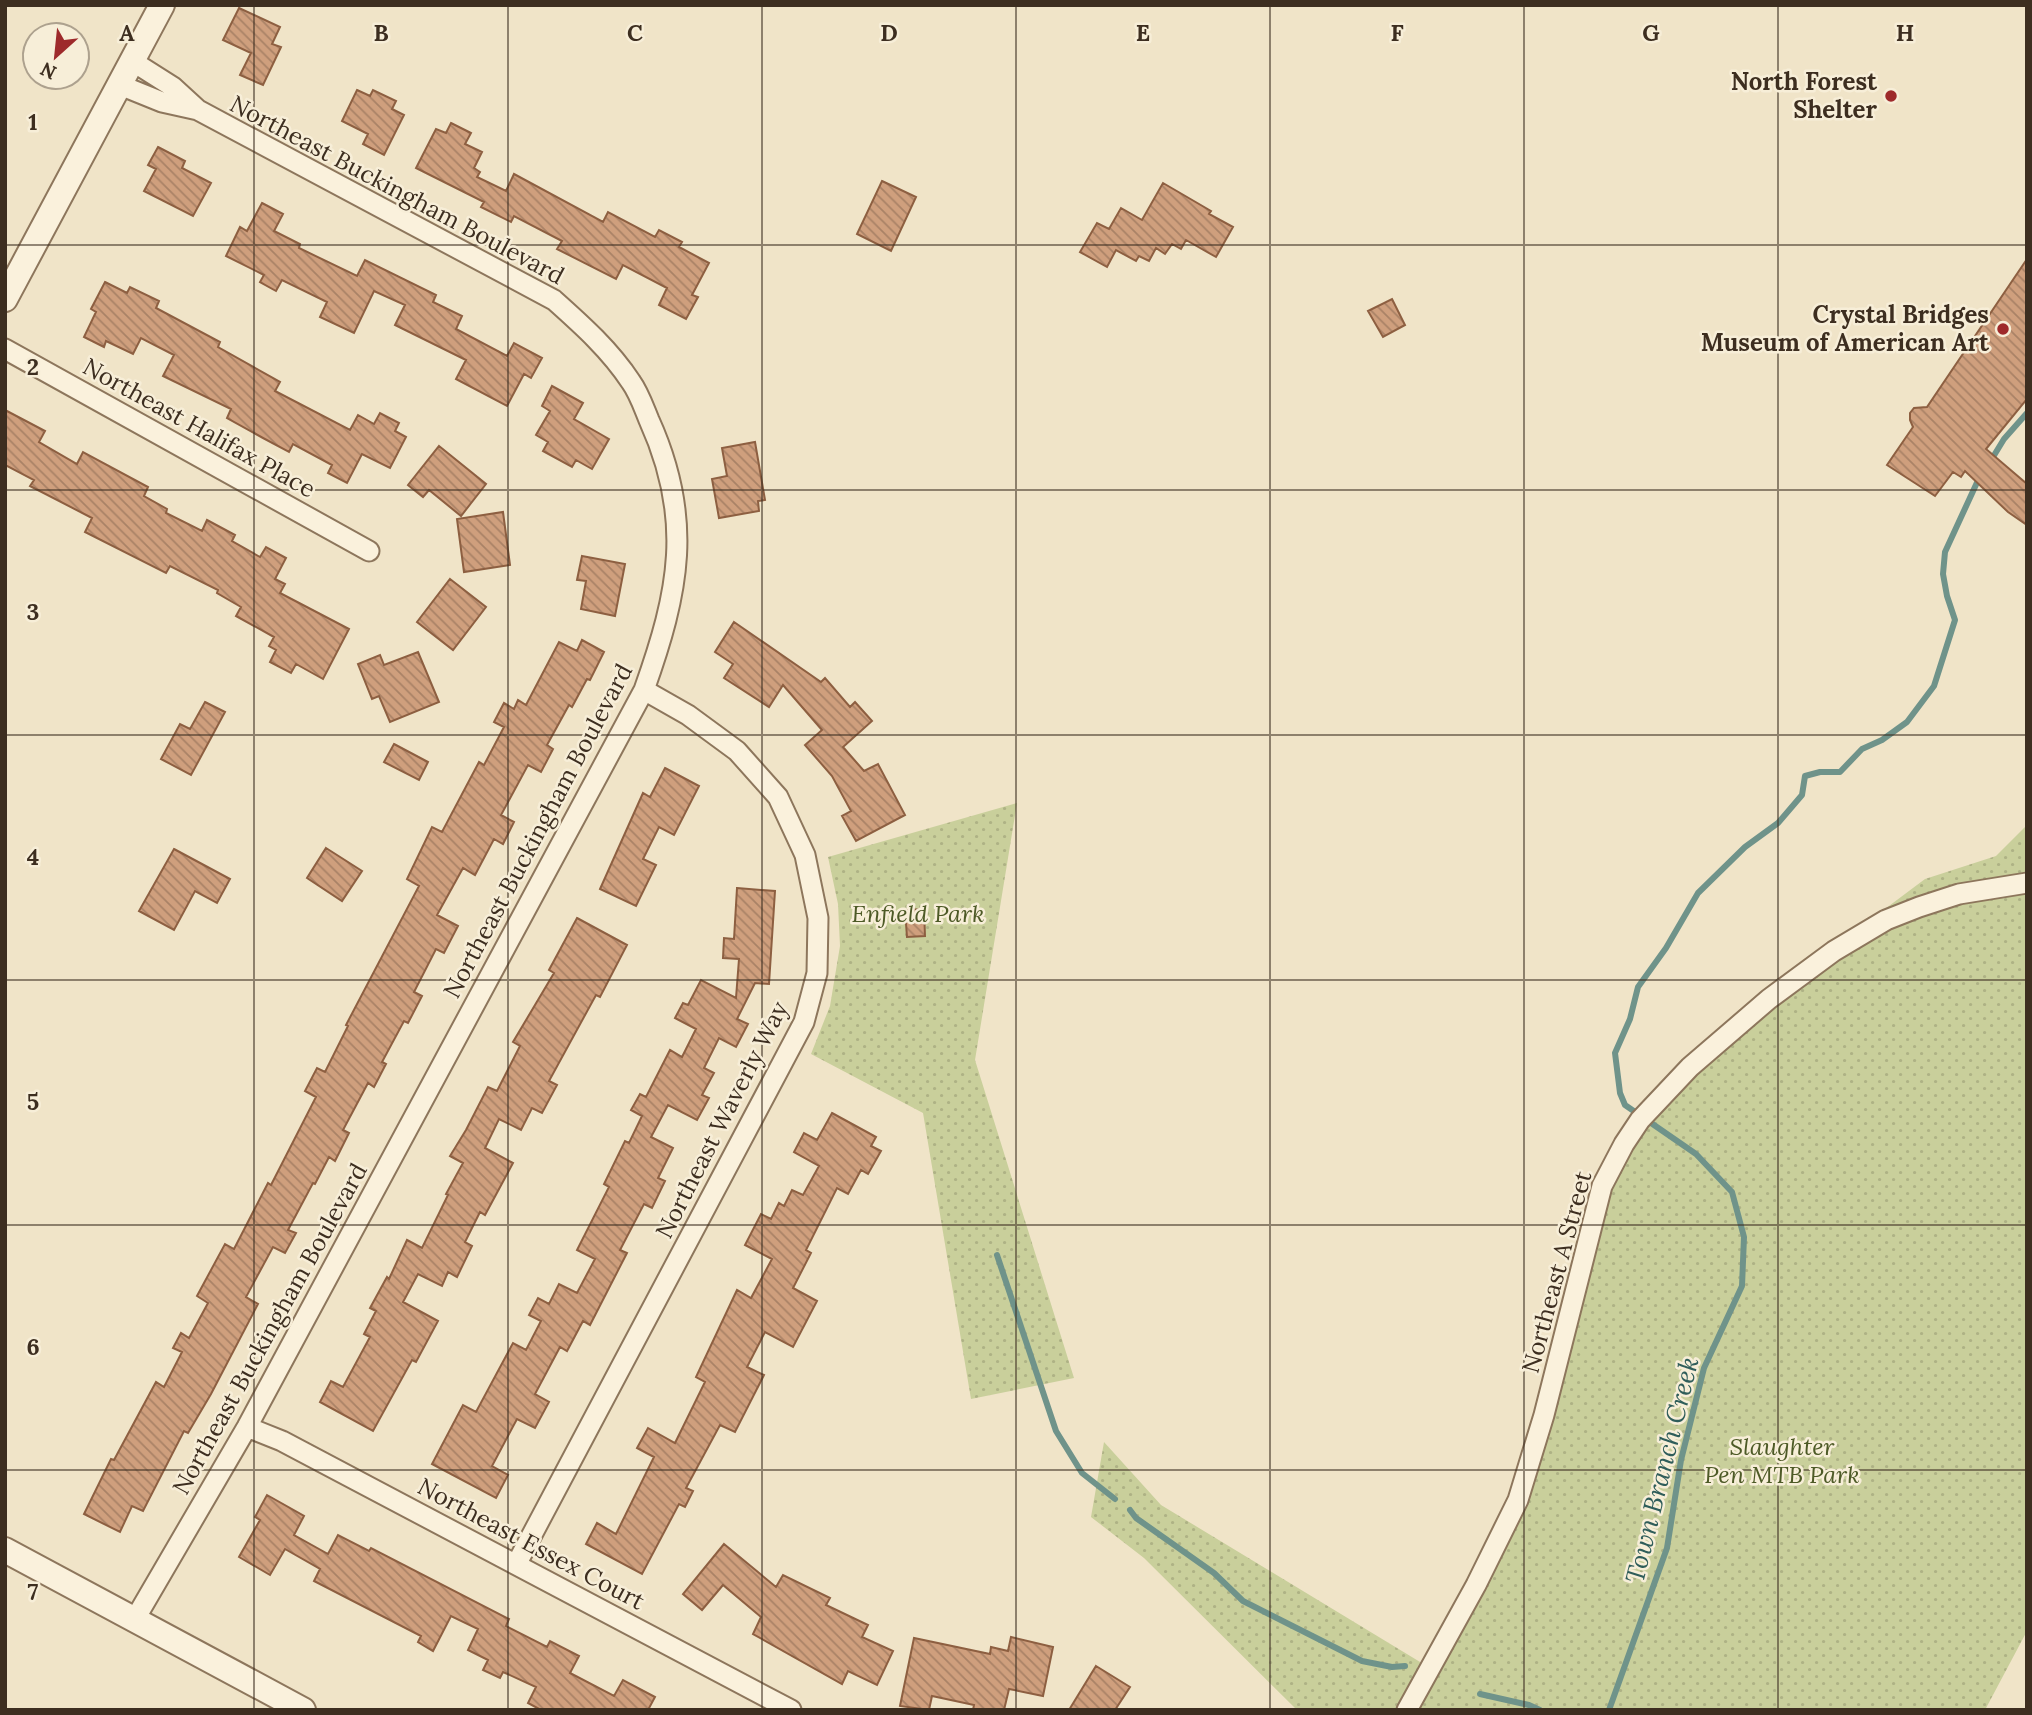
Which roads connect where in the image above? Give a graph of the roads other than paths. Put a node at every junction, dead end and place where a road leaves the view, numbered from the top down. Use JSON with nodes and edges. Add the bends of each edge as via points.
{"nodes":[{"id":1,"x":162,"y":5,"type":"edge"},
{"id":2,"x":132,"y":61,"type":"junction"},
{"id":3,"x":120,"y":85,"type":"junction"},
{"id":4,"x":198,"y":110,"type":"junction"},
{"id":5,"x":5,"y":299,"type":"edge"},
{"id":6,"x":5,"y":349,"type":"edge"},
{"id":7,"x":369,"y":551,"type":"dead end"},
{"id":8,"x":644,"y":690,"type":"junction"},
{"id":9,"x":2027,"y":883,"type":"edge"},
{"id":10,"x":247,"y":1427,"type":"junction"},
{"id":11,"x":5,"y":1550,"type":"edge"},
{"id":12,"x":517,"y":1563,"type":"junction"},
{"id":13,"x":135,"y":1619,"type":"junction"},
{"id":14,"x":303,"y":1710,"type":"edge"},
{"id":15,"x":791,"y":1710,"type":"edge"},
{"id":16,"x":1407,"y":1710,"type":"edge"}],
"edges":[{"from":1,"to":2,"type":"street"},
{"from":2,"to":3,"type":"street"},
{"from":2,"to":4,"type":"street","name":"Northeast Buckingham Boulevard","via":[[173,87]]},
{"from":3,"to":4,"type":"street","name":"Northeast Buckingham Boulevard"},
{"from":3,"to":5,"type":"street"},
{"from":4,"to":8,"type":"street","name":"Northeast Buckingham Boulevard","via":[[554,300],[598,340],[632,383],[661,446],[676,505],[678,562],[663,637]]},
{"from":6,"to":7,"type":"street","name":"Northeast Halifax Place"},
{"from":8,"to":10,"type":"street","name":"Northeast Buckingham Boulevard"},
{"from":8,"to":12,"type":"street","name":"Northeast Waverly Way","via":[[737,751],[778,797],[805,855],[818,918],[817,973],[804,1022]]},
{"from":9,"to":16,"type":"street","name":"Northeast A Street","via":[[1959,894],[1886,920],[1834,951],[1690,1067],[1640,1120],[1602,1186],[1518,1500]]},
{"from":10,"to":12,"type":"street","name":"Northeast Essex Court"},
{"from":10,"to":13,"type":"street","name":"Northeast Buckingham Boulevard"},
{"from":11,"to":13,"type":"street"},
{"from":12,"to":15,"type":"street","name":"Northeast Essex Court"},
{"from":13,"to":14,"type":"street"}]}
